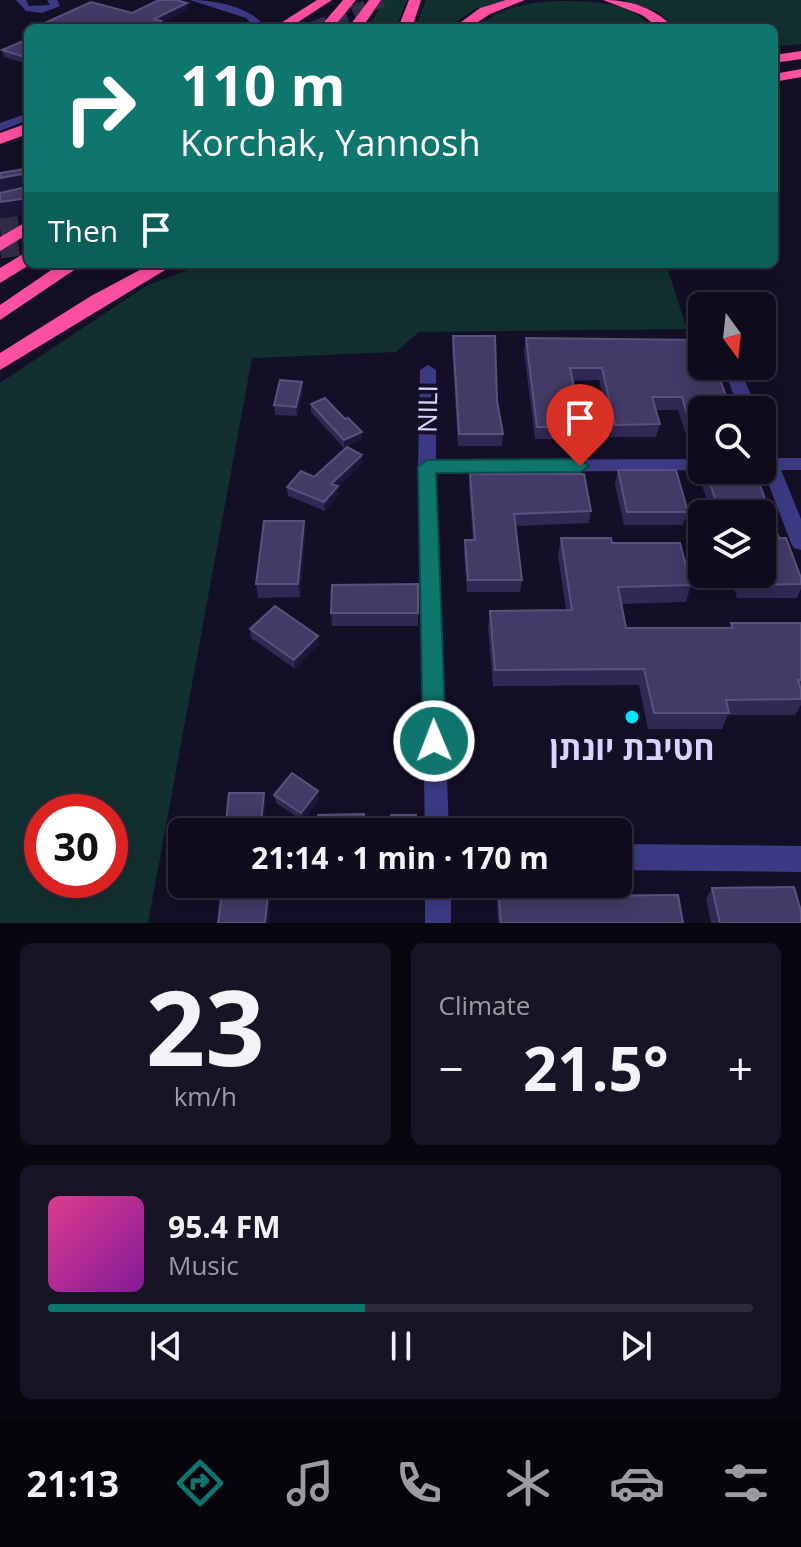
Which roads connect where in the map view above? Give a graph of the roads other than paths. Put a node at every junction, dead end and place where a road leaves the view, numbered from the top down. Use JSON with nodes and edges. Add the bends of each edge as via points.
{"nodes":[{"id":1,"x":21,"y":0,"type":"edge"},
{"id":2,"x":52,"y":0,"type":"edge"},
{"id":3,"x":195,"y":0,"type":"edge"},
{"id":4,"x":326,"y":0,"type":"edge"},
{"id":5,"x":350,"y":0,"type":"edge"},
{"id":6,"x":375,"y":0,"type":"edge"},
{"id":7,"x":415,"y":0,"type":"edge"},
{"id":8,"x":519,"y":0,"type":"edge"},
{"id":9,"x":609,"y":0,"type":"edge"},
{"id":10,"x":255,"y":24,"type":"edge"},
{"id":11,"x":287,"y":24,"type":"edge"},
{"id":12,"x":329,"y":24,"type":"edge"},
{"id":13,"x":358,"y":24,"type":"edge"},
{"id":14,"x":406,"y":24,"type":"edge"},
{"id":15,"x":466,"y":24,"type":"edge"},
{"id":16,"x":662,"y":24,"type":"edge"},
{"id":17,"x":801,"y":55,"type":"edge"},
{"id":18,"x":778,"y":58,"type":"edge"},
{"id":19,"x":801,"y":73,"type":"edge"},
{"id":20,"x":778,"y":77,"type":"edge"},
{"id":21,"x":801,"y":85,"type":"edge"},
{"id":22,"x":778,"y":88,"type":"edge"},
{"id":23,"x":24,"y":118,"type":"edge"},
{"id":24,"x":0,"y":127,"type":"edge"},
{"id":25,"x":24,"y":130,"type":"edge"},
{"id":26,"x":0,"y":139,"type":"edge"},
{"id":27,"x":24,"y":139,"type":"edge"},
{"id":28,"x":0,"y":147,"type":"edge"},
{"id":29,"x":24,"y":229,"type":"edge"},
{"id":30,"x":0,"y":245,"type":"edge"},
{"id":31,"x":24,"y":260,"type":"edge"},
{"id":32,"x":67,"y":268,"type":"edge"},
{"id":33,"x":125,"y":268,"type":"edge"},
{"id":34,"x":158,"y":268,"type":"edge"},
{"id":35,"x":0,"y":277,"type":"edge"},
{"id":36,"x":0,"y":314,"type":"edge"},
{"id":37,"x":0,"y":345,"type":"edge"},
{"id":38,"x":0,"y":363,"type":"edge"},
{"id":39,"x":428,"y":370,"type":"dead end"},
{"id":40,"x":776,"y":464,"type":"edge"},
{"id":41,"x":801,"y":464,"type":"edge"},
{"id":42,"x":688,"y":465,"type":"edge"},
{"id":43,"x":427,"y":467,"type":"junction"},
{"id":44,"x":775,"y":484,"type":"edge"},
{"id":45,"x":801,"y":543,"type":"edge"},
{"id":46,"x":437,"y":818,"type":"edge"},
{"id":47,"x":632,"y":857,"type":"edge"},
{"id":48,"x":801,"y":859,"type":"edge"},
{"id":49,"x":438,"y":898,"type":"edge"},
{"id":50,"x":438,"y":923,"type":"edge"}],
"edges":[{"from":1,"to":2,"type":"street","via":[[36,10],[53,8]]},
{"from":3,"to":10,"type":"street","via":[[249,16]]},
{"from":4,"to":11,"type":"highway"},
{"from":5,"to":12,"type":"highway"},
{"from":6,"to":13,"type":"highway"},
{"from":7,"to":14,"type":"highway"},
{"from":8,"to":15,"type":"highway"},
{"from":9,"to":16,"type":"highway","via":[[647,12]]},
{"from":17,"to":18,"type":"highway"},
{"from":19,"to":20,"type":"highway"},
{"from":21,"to":22,"type":"highway"},
{"from":23,"to":24,"type":"street"},
{"from":25,"to":26,"type":"highway"},
{"from":27,"to":28,"type":"highway"},
{"from":29,"to":30,"type":"highway"},
{"from":31,"to":35,"type":"highway"},
{"from":32,"to":36,"type":"highway"},
{"from":33,"to":37,"type":"highway"},
{"from":34,"to":38,"type":"highway"},
{"from":39,"to":43,"type":"street","name":"NILI"},
{"from":40,"to":41,"type":"street"},
{"from":42,"to":43,"type":"street"},
{"from":43,"to":46,"type":"street","name":"NILI"},
{"from":44,"to":45,"type":"street"},
{"from":47,"to":48,"type":"street"},
{"from":49,"to":50,"type":"street"}]}
